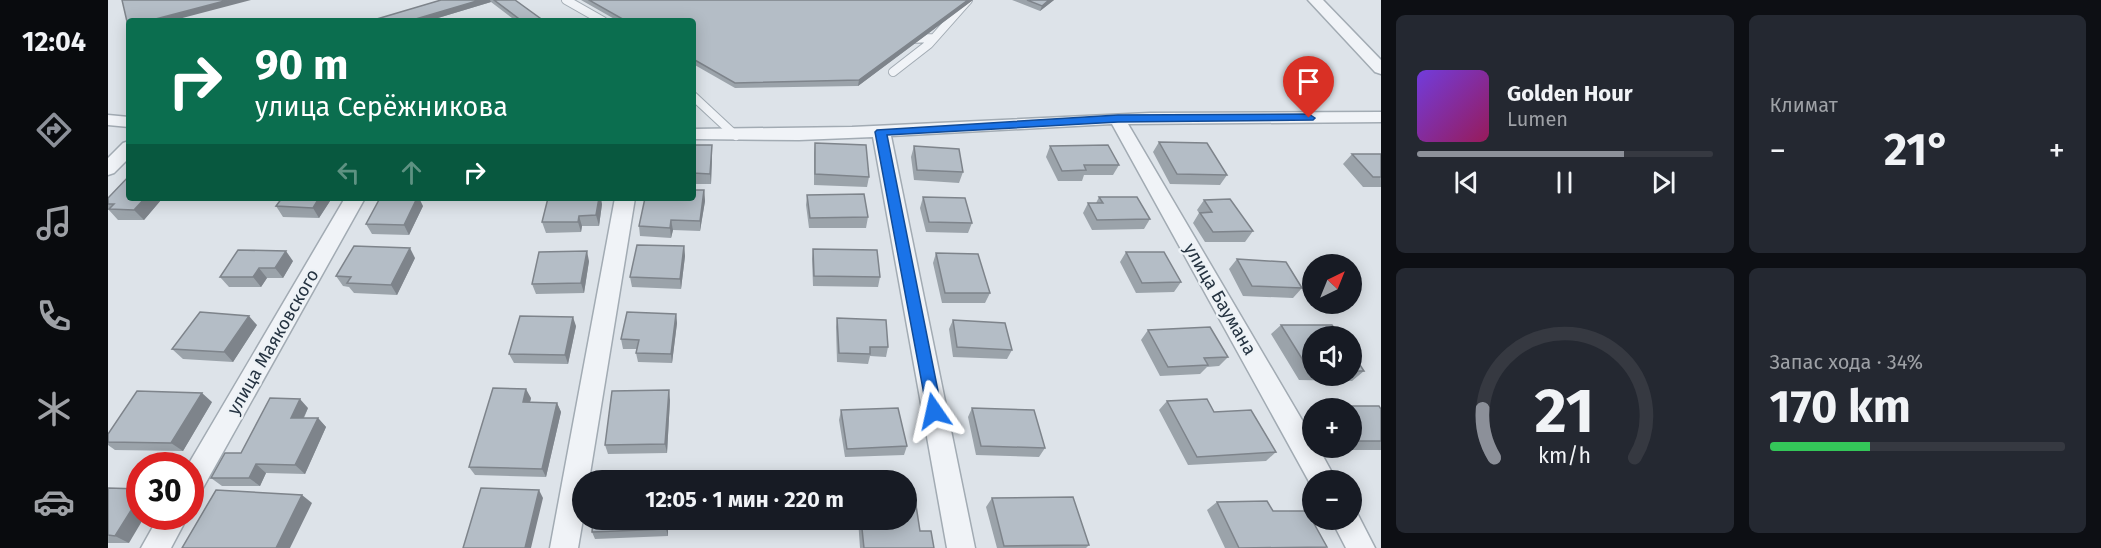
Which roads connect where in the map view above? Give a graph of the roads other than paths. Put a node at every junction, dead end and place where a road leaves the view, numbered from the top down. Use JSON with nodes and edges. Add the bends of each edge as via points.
{"nodes":[{"id":1,"x":1315,"y":0,"type":"edge"},
{"id":2,"x":570,"y":1,"type":"edge"},
{"id":3,"x":966,"y":1,"type":"edge"},
{"id":4,"x":954,"y":3,"type":"edge"},
{"id":5,"x":598,"y":18,"type":"edge"},
{"id":6,"x":933,"y":38,"type":"junction"},
{"id":7,"x":898,"y":39,"type":"edge"},
{"id":8,"x":1381,"y":69,"type":"edge"},
{"id":9,"x":892,"y":72,"type":"dead end"},
{"id":10,"x":696,"y":99,"type":"edge"},
{"id":11,"x":1381,"y":117,"type":"edge"},
{"id":12,"x":1118,"y":119,"type":"junction"},
{"id":13,"x":108,"y":120,"type":"edge"},
{"id":14,"x":126,"y":122,"type":"edge"},
{"id":15,"x":881,"y":132,"type":"junction"},
{"id":16,"x":696,"y":134,"type":"edge"},
{"id":17,"x":736,"y":136,"type":"junction"},
{"id":18,"x":126,"y":150,"type":"edge"},
{"id":19,"x":108,"y":169,"type":"edge"},
{"id":20,"x":353,"y":201,"type":"edge"},
{"id":21,"x":624,"y":201,"type":"edge"},
{"id":22,"x":204,"y":462,"type":"edge"},
{"id":23,"x":1317,"y":470,"type":"edge"},
{"id":24,"x":166,"y":530,"type":"edge"},
{"id":25,"x":1351,"y":530,"type":"edge"},
{"id":26,"x":155,"y":548,"type":"edge"},
{"id":27,"x":564,"y":548,"type":"edge"},
{"id":28,"x":961,"y":548,"type":"edge"},
{"id":29,"x":1361,"y":548,"type":"edge"}],
"edges":[{"from":1,"to":8,"type":"street"},
{"from":2,"to":5,"type":"lane"},
{"from":3,"to":4,"type":"lane"},
{"from":3,"to":6,"type":"lane"},
{"from":6,"to":7,"type":"lane"},
{"from":6,"to":9,"type":"lane"},
{"from":10,"to":17,"type":"lane"},
{"from":11,"to":12,"type":"street"},
{"from":12,"to":15,"type":"street"},
{"from":12,"to":23,"type":"street","name":"улица Баумана"},
{"from":13,"to":14,"type":"street"},
{"from":15,"to":17,"type":"street"},
{"from":15,"to":28,"type":"street"},
{"from":16,"to":17,"type":"street"},
{"from":18,"to":19,"type":"street"},
{"from":20,"to":22,"type":"street","name":"улица Маяковского"},
{"from":21,"to":27,"type":"street"},
{"from":24,"to":26,"type":"street"},
{"from":25,"to":29,"type":"street"}]}
